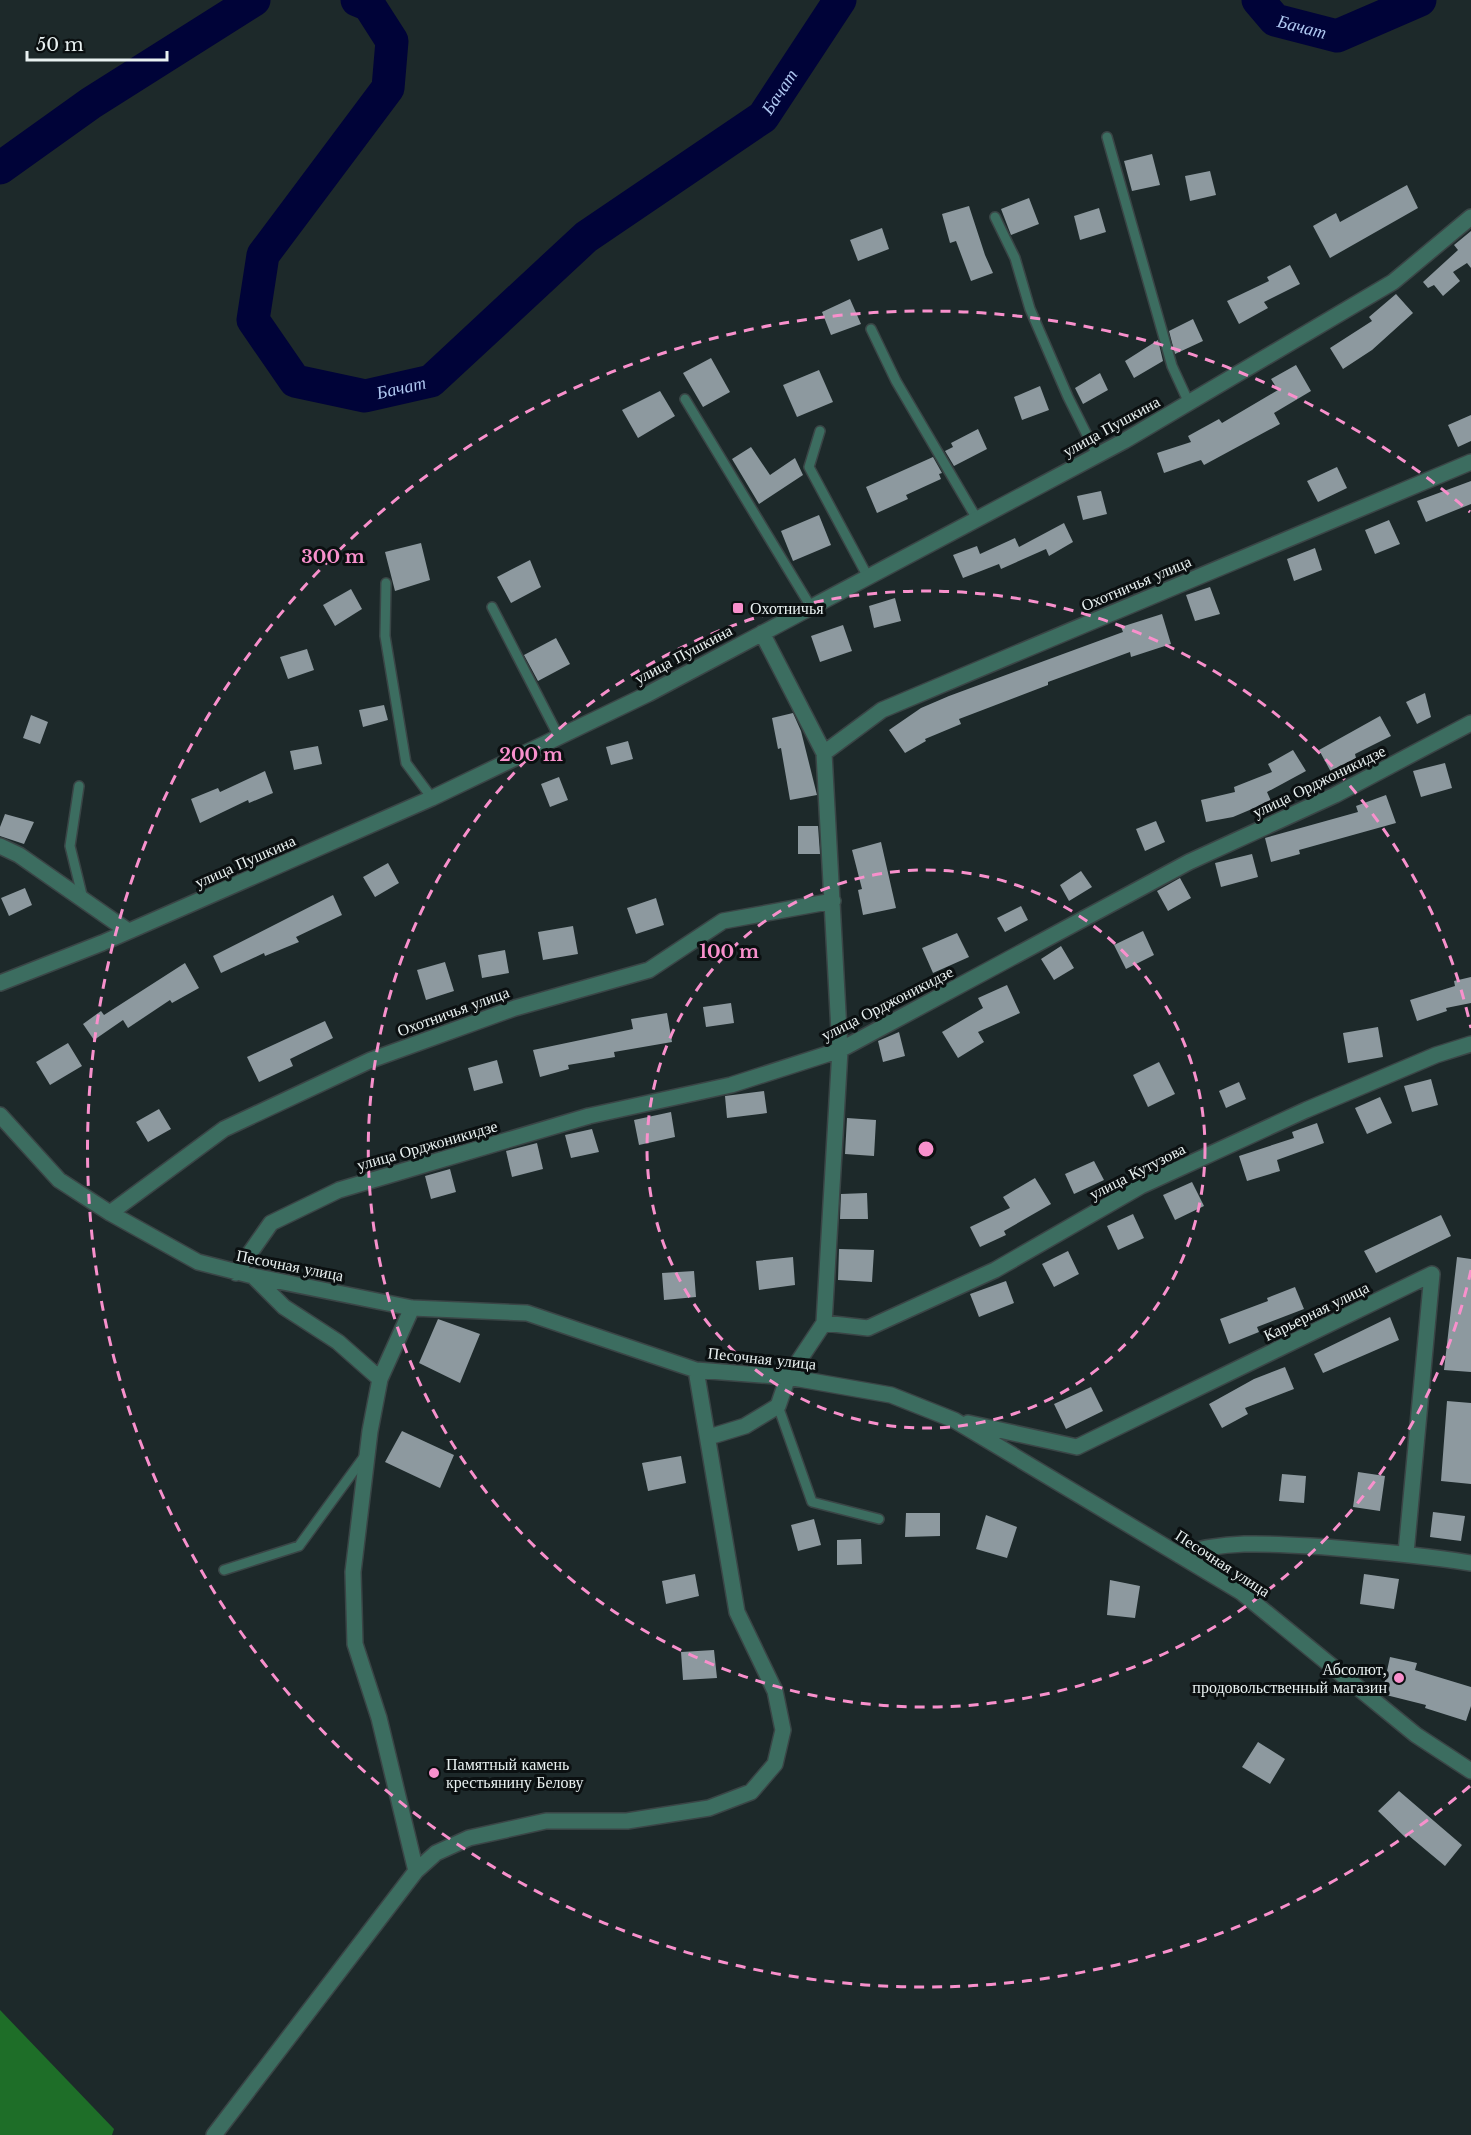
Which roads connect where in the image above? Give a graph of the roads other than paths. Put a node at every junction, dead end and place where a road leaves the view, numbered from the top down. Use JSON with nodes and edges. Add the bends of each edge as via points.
{"nodes":[{"id":1,"x":1107,"y":137,"type":"dead end"},
{"id":2,"x":995,"y":217,"type":"dead end"},
{"id":3,"x":1471,"y":217,"type":"edge"},
{"id":4,"x":871,"y":329,"type":"dead end"},
{"id":5,"x":685,"y":399,"type":"dead end"},
{"id":6,"x":1189,"y":403,"type":"junction"},
{"id":7,"x":820,"y":431,"type":"dead end"},
{"id":8,"x":1097,"y":455,"type":"junction"},
{"id":9,"x":1471,"y":462,"type":"edge"},
{"id":10,"x":977,"y":519,"type":"junction"},
{"id":11,"x":868,"y":577,"type":"junction"},
{"id":12,"x":386,"y":583,"type":"dead end"},
{"id":13,"x":492,"y":607,"type":"dead end"},
{"id":14,"x":811,"y":607,"type":"junction"},
{"id":15,"x":762,"y":633,"type":"junction"},
{"id":16,"x":1471,"y":723,"type":"edge"},
{"id":17,"x":559,"y":737,"type":"junction"},
{"id":18,"x":824,"y":753,"type":"junction"},
{"id":19,"x":79,"y":786,"type":"dead end"},
{"id":20,"x":432,"y":798,"type":"junction"},
{"id":21,"x":0,"y":846,"type":"edge"},
{"id":22,"x":83,"y":899,"type":"junction"},
{"id":23,"x":833,"y":901,"type":"junction"},
{"id":24,"x":128,"y":932,"type":"junction"},
{"id":25,"x":0,"y":983,"type":"edge"},
{"id":26,"x":1471,"y":1044,"type":"edge"},
{"id":27,"x":840,"y":1050,"type":"junction"},
{"id":28,"x":0,"y":1115,"type":"edge"},
{"id":29,"x":110,"y":1213,"type":"junction"},
{"id":30,"x":236,"y":1273,"type":"junction"},
{"id":31,"x":253,"y":1276,"type":"junction"},
{"id":32,"x":412,"y":1308,"type":"junction"},
{"id":33,"x":824,"y":1323,"type":"junction"},
{"id":34,"x":696,"y":1370,"type":"junction"},
{"id":35,"x":788,"y":1377,"type":"junction"},
{"id":36,"x":380,"y":1379,"type":"junction"},
{"id":37,"x":778,"y":1406,"type":"junction"},
{"id":38,"x":954,"y":1420,"type":"junction"},
{"id":39,"x":709,"y":1437,"type":"junction"},
{"id":40,"x":367,"y":1452,"type":"junction"},
{"id":41,"x":879,"y":1519,"type":"dead end"},
{"id":42,"x":1406,"y":1553,"type":"junction"},
{"id":43,"x":1179,"y":1555,"type":"junction"},
{"id":44,"x":1471,"y":1563,"type":"edge"},
{"id":45,"x":224,"y":1570,"type":"dead end"},
{"id":46,"x":1471,"y":1771,"type":"edge"},
{"id":47,"x":416,"y":1871,"type":"junction"},
{"id":48,"x":214,"y":2135,"type":"edge"}],
"edges":[{"from":1,"to":6,"type":"lane","via":[[1173,366]]},
{"from":2,"to":8,"type":"lane","via":[[1015,258],[1030,309]]},
{"from":3,"to":6,"type":"street","name":"улица Пушкина","via":[[1393,282]]},
{"from":4,"to":10,"type":"lane","via":[[896,381]]},
{"from":5,"to":14,"type":"lane"},
{"from":6,"to":8,"type":"street","name":"улица Пушкина"},
{"from":7,"to":11,"type":"lane","via":[[809,467]]},
{"from":8,"to":10,"type":"street","name":"улица Пушкина"},
{"from":9,"to":18,"type":"street","name":"Охотничья улица","via":[[882,710]]},
{"from":10,"to":11,"type":"street","name":"улица Пушкина"},
{"from":11,"to":14,"type":"street","name":"улица Пушкина"},
{"from":12,"to":20,"type":"lane","via":[[385,636],[406,763]]},
{"from":13,"to":17,"type":"lane"},
{"from":14,"to":15,"type":"street","name":"улица Пушкина"},
{"from":15,"to":17,"type":"street","name":"улица Пушкина"},
{"from":15,"to":18,"type":"street"},
{"from":16,"to":27,"type":"street","name":"улица Орджоникидзе","via":[[1335,795],[1189,862]]},
{"from":17,"to":20,"type":"street","name":"улица Пушкина"},
{"from":18,"to":23,"type":"street"},
{"from":19,"to":22,"type":"lane","via":[[70,846]]},
{"from":20,"to":24,"type":"street","name":"улица Пушкина"},
{"from":21,"to":22,"type":"street"},
{"from":22,"to":24,"type":"street"},
{"from":23,"to":27,"type":"street"},
{"from":23,"to":29,"type":"street","name":"Охотничья улица","via":[[723,921],[649,970],[515,1008],[371,1060],[224,1129]]},
{"from":24,"to":25,"type":"street","name":"улица Пушкина"},
{"from":26,"to":33,"type":"street","name":"улица Кутузова","via":[[1306,1110],[1141,1186],[996,1270],[868,1328]]},
{"from":27,"to":30,"type":"street","name":"улица Орджоникидзе","via":[[731,1085],[589,1116],[339,1190],[271,1223]]},
{"from":27,"to":33,"type":"street"},
{"from":28,"to":29,"type":"street","name":"Песочная улица","via":[[59,1180]]},
{"from":29,"to":30,"type":"street","name":"Песочная улица","via":[[198,1262]]},
{"from":30,"to":31,"type":"street","name":"Песочная улица"},
{"from":31,"to":32,"type":"street","name":"Песочная улица"},
{"from":31,"to":36,"type":"street","via":[[284,1307],[338,1342]]},
{"from":32,"to":34,"type":"street","name":"Песочная улица","via":[[527,1313]]},
{"from":32,"to":36,"type":"street"},
{"from":33,"to":35,"type":"street"},
{"from":34,"to":35,"type":"street","name":"Песочная улица"},
{"from":34,"to":39,"type":"street"},
{"from":35,"to":37,"type":"street"},
{"from":35,"to":38,"type":"street","name":"Песочная улица","via":[[891,1395]]},
{"from":36,"to":40,"type":"street"},
{"from":37,"to":39,"type":"street","via":[[745,1426]]},
{"from":37,"to":41,"type":"lane","via":[[812,1502]]},
{"from":38,"to":42,"type":"street","name":"Карьерная улица","via":[[1077,1447],[1432,1274]]},
{"from":38,"to":43,"type":"street","name":"Песочная улица"},
{"from":39,"to":47,"type":"street","via":[[737,1612],[775,1691],[783,1730],[776,1764],[751,1792],[709,1808],[627,1821],[546,1821],[469,1838],[436,1853]]},
{"from":40,"to":45,"type":"lane","via":[[299,1546]]},
{"from":40,"to":47,"type":"street","via":[[353,1572],[355,1644],[379,1718]]},
{"from":42,"to":43,"type":"street","via":[[1252,1542],[1207,1546]]},
{"from":42,"to":44,"type":"street"},
{"from":43,"to":46,"type":"street","name":"Песочная улица","via":[[1241,1592],[1416,1735]]},
{"from":47,"to":48,"type":"street"}]}
